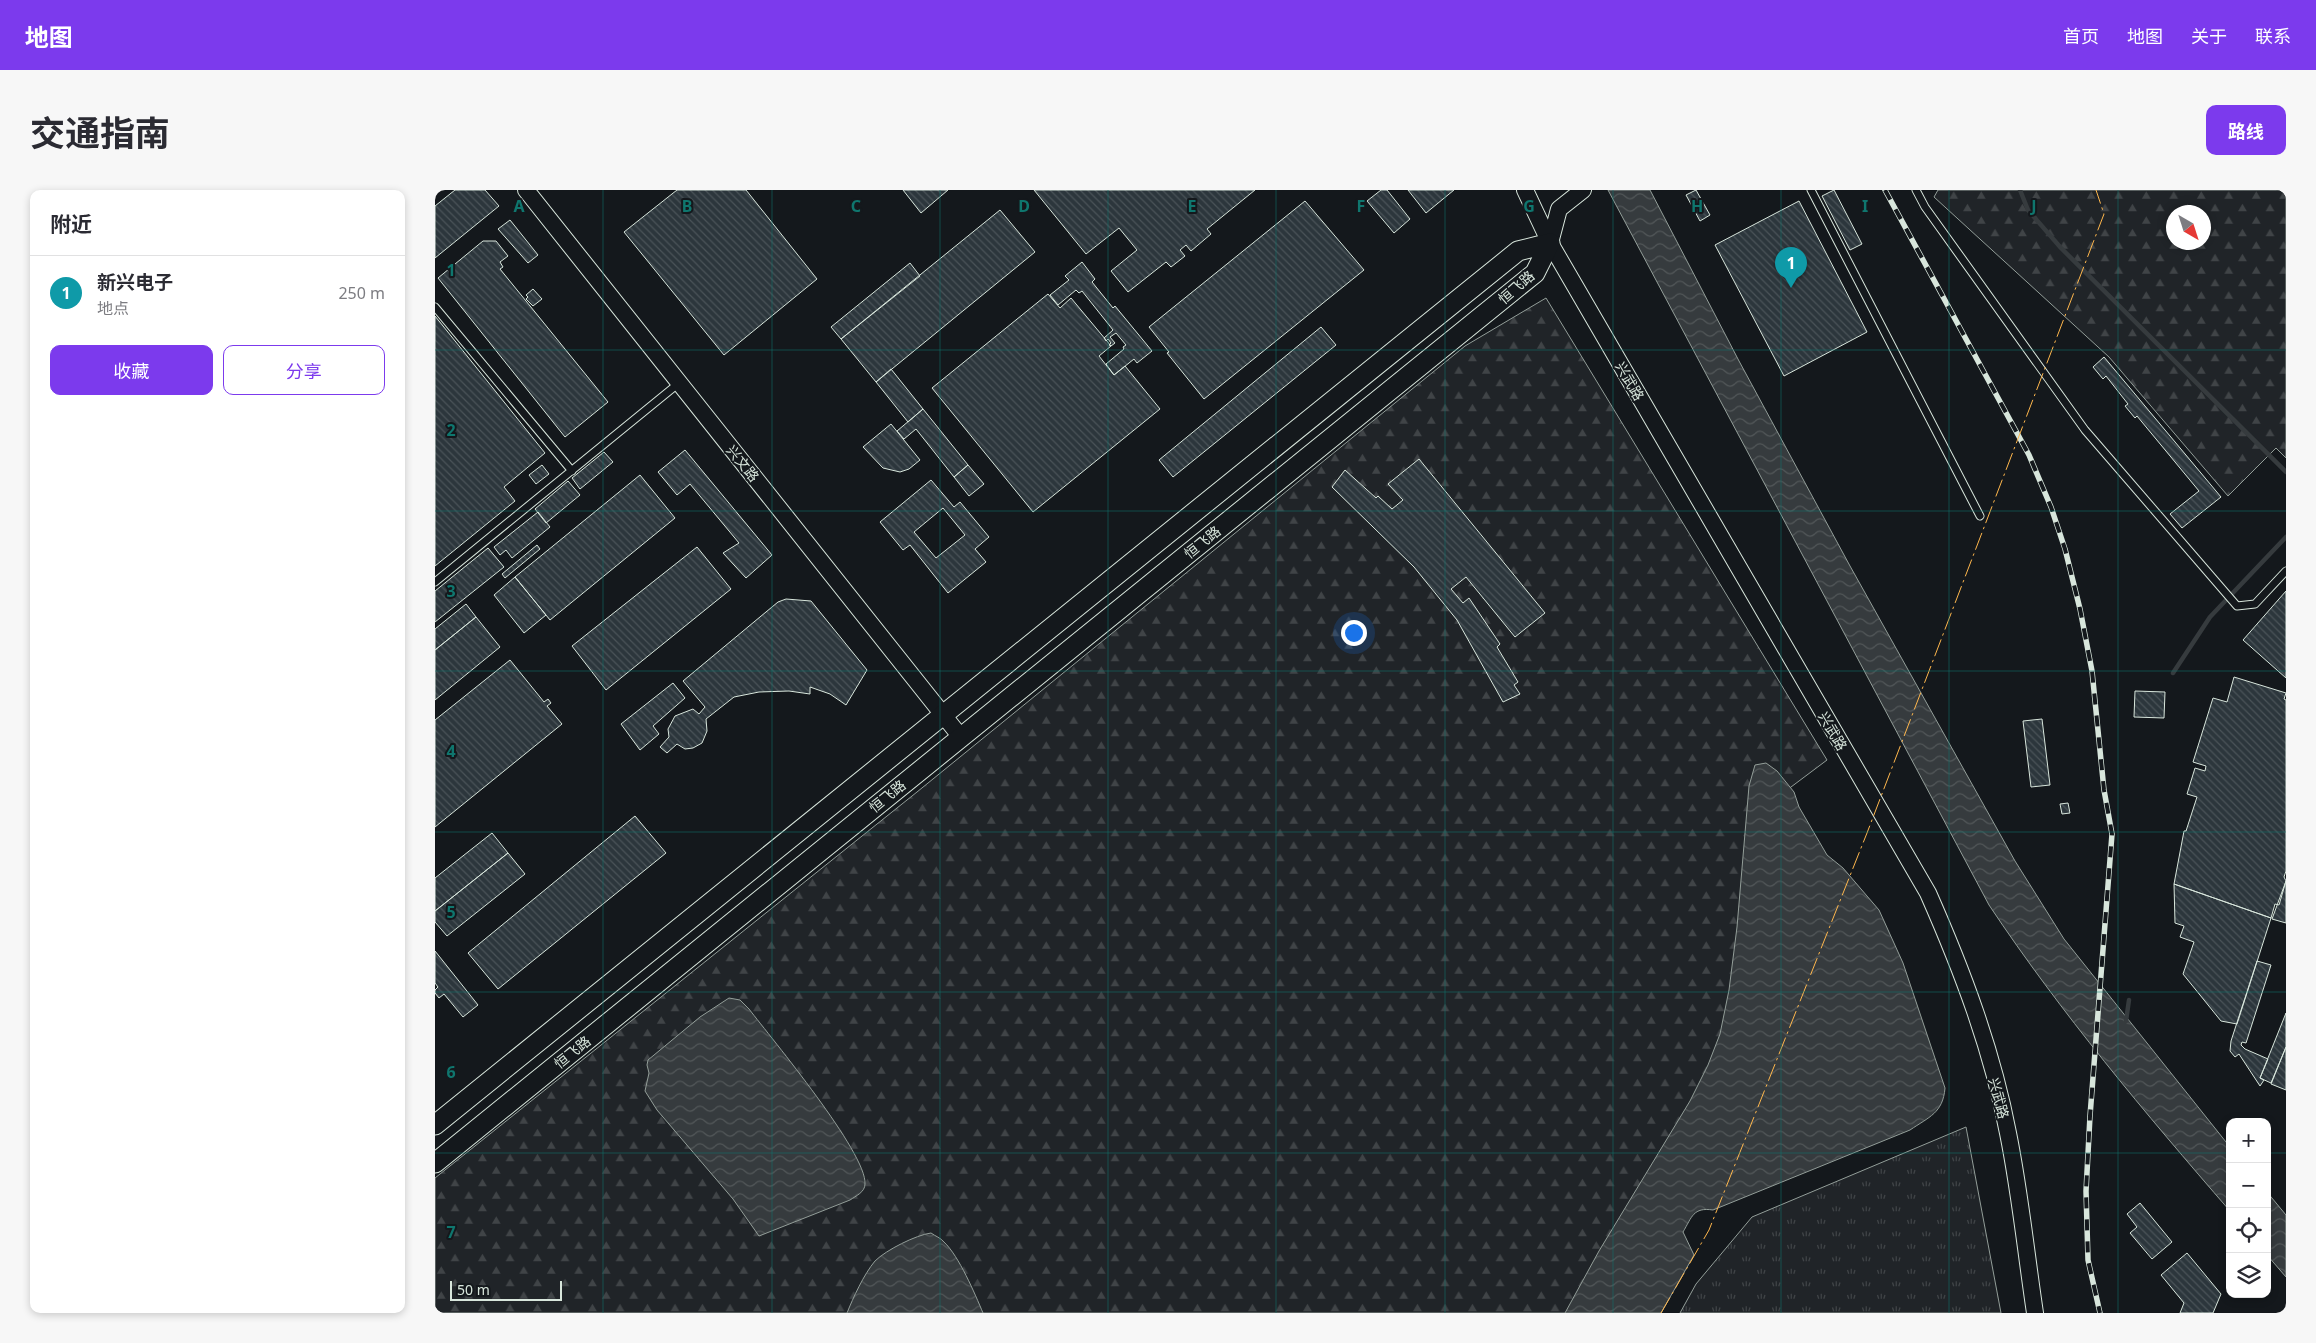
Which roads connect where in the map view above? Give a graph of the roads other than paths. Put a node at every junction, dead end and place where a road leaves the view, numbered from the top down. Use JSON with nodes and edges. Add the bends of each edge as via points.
{"nodes":[{"id":1,"x":526,"y":190,"type":"edge"},
{"id":2,"x":1525,"y":190,"type":"edge"},
{"id":3,"x":1583,"y":190,"type":"edge"},
{"id":4,"x":1811,"y":190,"type":"edge"},
{"id":5,"x":1916,"y":190,"type":"edge"},
{"id":6,"x":1550,"y":243,"type":"junction"},
{"id":7,"x":435,"y":307,"type":"edge"},
{"id":8,"x":680,"y":383,"type":"junction"},
{"id":9,"x":572,"y":471,"type":"junction"},
{"id":10,"x":1980,"y":516,"type":"dead end"},
{"id":11,"x":2286,"y":571,"type":"edge"},
{"id":12,"x":435,"y":582,"type":"edge"},
{"id":13,"x":943,"y":714,"type":"junction"},
{"id":14,"x":960,"y":736,"type":"junction"},
{"id":15,"x":435,"y":1124,"type":"edge"},
{"id":16,"x":435,"y":1163,"type":"edge"},
{"id":17,"x":2035,"y":1313,"type":"edge"}],
"edges":[{"from":1,"to":8,"type":"street","name":"兴文路"},
{"from":2,"to":6,"type":"street","name":"兴武路"},
{"from":3,"to":6,"type":"street","via":[[1559,209]]},
{"from":4,"to":10,"type":"lane"},
{"from":5,"to":11,"type":"lane","via":[[2085,430],[2237,606],[2255,604]]},
{"from":6,"to":13,"type":"main road","name":"恒飞路","via":[[1518,251]]},
{"from":6,"to":14,"type":"main road","name":"恒飞路","via":[[1535,274]]},
{"from":6,"to":17,"type":"street","name":"兴武路","via":[[1927,893],[1957,959],[1978,1017],[2008,1132]]},
{"from":7,"to":9,"type":"lane"},
{"from":8,"to":9,"type":"lane"},
{"from":8,"to":13,"type":"street","name":"兴文路"},
{"from":9,"to":12,"type":"lane"},
{"from":13,"to":14,"type":"street","name":"兴文路"},
{"from":13,"to":15,"type":"main road","name":"恒飞路"},
{"from":14,"to":16,"type":"main road","name":"恒飞路"}]}
